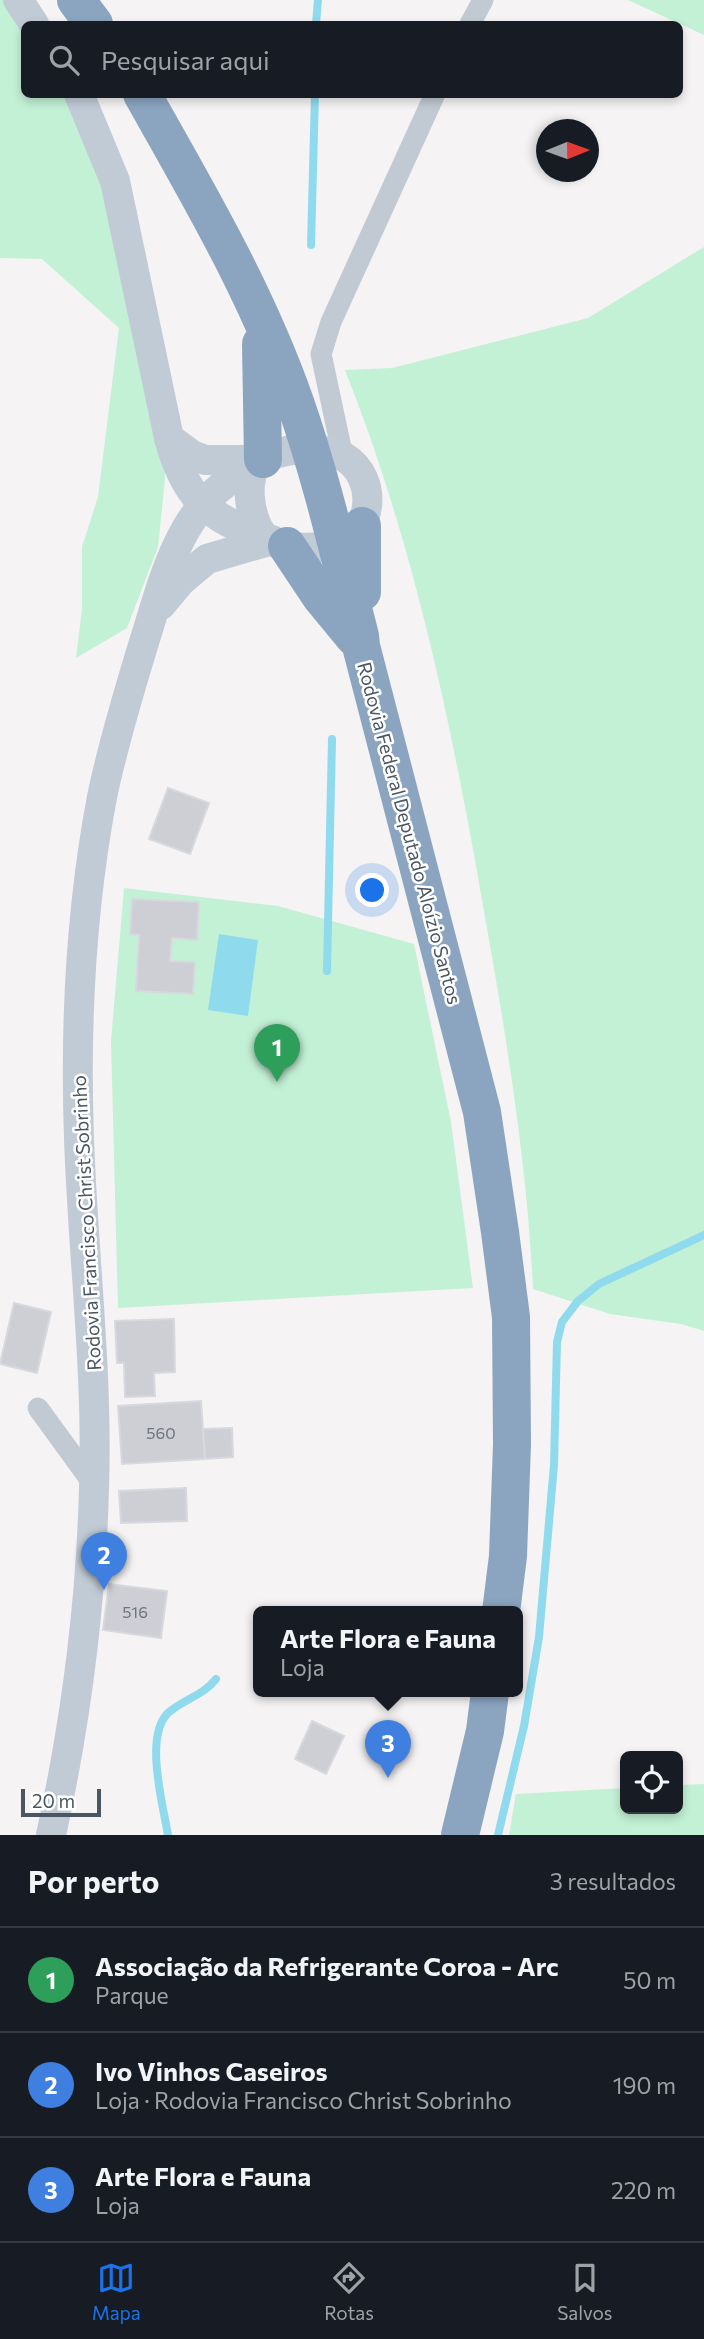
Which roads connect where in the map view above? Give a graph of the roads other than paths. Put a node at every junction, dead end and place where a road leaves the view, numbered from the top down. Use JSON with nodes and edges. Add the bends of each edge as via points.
{"nodes":[{"id":1,"x":18,"y":0,"type":"edge"},
{"id":2,"x":76,"y":0,"type":"edge"},
{"id":3,"x":484,"y":0,"type":"edge"},
{"id":4,"x":32,"y":21,"type":"edge"},
{"id":5,"x":92,"y":21,"type":"edge"},
{"id":6,"x":472,"y":21,"type":"edge"},
{"id":7,"x":81,"y":98,"type":"edge"},
{"id":8,"x":144,"y":98,"type":"edge"},
{"id":9,"x":433,"y":98,"type":"edge"},
{"id":10,"x":260,"y":318,"type":"junction"},
{"id":11,"x":169,"y":438,"type":"junction"},
{"id":12,"x":329,"y":454,"type":"junction"},
{"id":13,"x":259,"y":461,"type":"junction"},
{"id":14,"x":201,"y":505,"type":"junction"},
{"id":15,"x":349,"y":535,"type":"junction"},
{"id":16,"x":275,"y":541,"type":"junction"},
{"id":17,"x":152,"y":617,"type":"junction"},
{"id":18,"x":361,"y":641,"type":"junction"},
{"id":19,"x":38,"y":1408,"type":"dead end"},
{"id":20,"x":94,"y":1485,"type":"junction"},
{"id":21,"x":502,"y":1606,"type":"edge"},
{"id":22,"x":489,"y":1697,"type":"edge"},
{"id":23,"x":51,"y":1835,"type":"edge"},
{"id":24,"x":460,"y":1835,"type":"edge"}],
"edges":[{"from":1,"to":4,"type":"street"},
{"from":2,"to":5,"type":"highway"},
{"from":3,"to":6,"type":"street"},
{"from":7,"to":11,"type":"street","via":[[115,181]]},
{"from":8,"to":10,"type":"highway","name":"Rodovia Federal Deputado Aloízio Santos","via":[[216,224]]},
{"from":9,"to":12,"type":"street","via":[[331,322],[321,354]]},
{"from":10,"to":12,"type":"highway","name":"Rodovia Federal Deputado Aloízio Santos","via":[[295,402]]},
{"from":10,"to":13,"type":"highway"},
{"from":11,"to":13,"type":"street","via":[[205,460]]},
{"from":11,"to":14,"type":"street","via":[[183,477]]},
{"from":12,"to":13,"type":"street","via":[[291,450]]},
{"from":12,"to":15,"type":"highway","name":"Rodovia Federal Deputado Aloízio Santos"},
{"from":13,"to":14,"type":"street","name":"Rodovia Francisco Christ Sobrinho"},
{"from":13,"to":16,"type":"street","via":[[250,489],[252,515]]},
{"from":14,"to":16,"type":"street","via":[[237,528]]},
{"from":14,"to":17,"type":"street","name":"Rodovia Francisco Christ Sobrinho","via":[[169,562]]},
{"from":15,"to":16,"type":"street","via":[[319,547]]},
{"from":15,"to":18,"type":"highway","name":"Rodovia Federal Deputado Aloízio Santos"},
{"from":16,"to":17,"type":"street","name":"Rodovia Francisco Christ Sobrinho","via":[[207,559],[181,581]]},
{"from":16,"to":18,"type":"highway"},
{"from":17,"to":20,"type":"street","name":"Rodovia Francisco Christ Sobrinho","via":[[102,799],[79,981],[79,1137],[93,1379]]},
{"from":18,"to":21,"type":"highway","name":"Rodovia Federal Deputado Aloízio Santos","via":[[482,1112],[498,1218],[511,1317],[508,1556]]},
{"from":19,"to":20,"type":"street"},
{"from":20,"to":23,"type":"street","name":"Rodovia Francisco Christ Sobrinho","via":[[90,1581],[74,1721]]},
{"from":22,"to":24,"type":"highway"}]}
